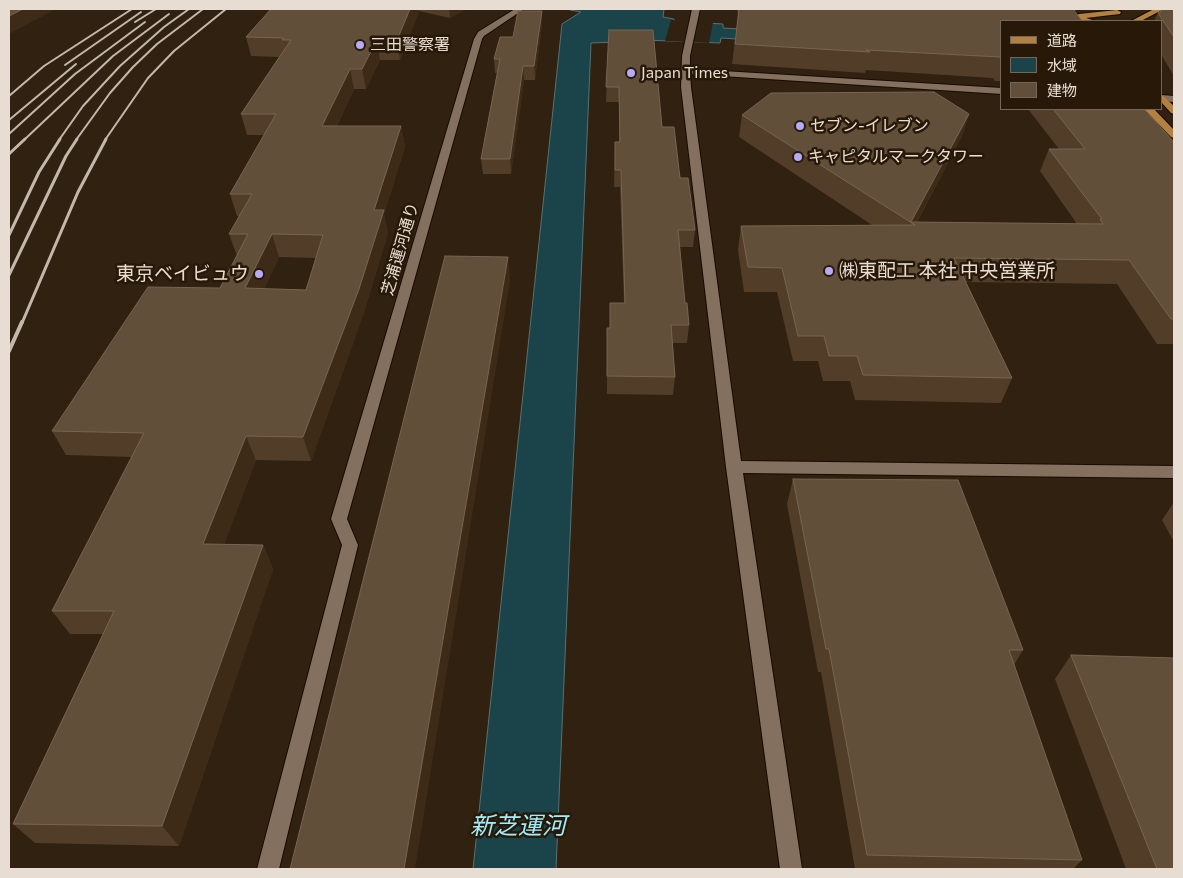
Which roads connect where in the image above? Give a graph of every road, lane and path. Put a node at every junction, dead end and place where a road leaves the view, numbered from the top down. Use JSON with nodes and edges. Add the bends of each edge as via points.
{"nodes":[{"id":1,"x":520,"y":9,"type":"edge"},
{"id":2,"x":696,"y":9,"type":"edge"},
{"id":3,"x":1160,"y":9,"type":"edge"},
{"id":4,"x":1120,"y":10,"type":"edge"},
{"id":5,"x":1052,"y":18,"type":"edge"},
{"id":6,"x":1064,"y":19,"type":"edge"},
{"id":7,"x":1078,"y":20,"type":"edge"},
{"id":8,"x":1102,"y":20,"type":"edge"},
{"id":9,"x":1138,"y":20,"type":"edge"},
{"id":10,"x":685,"y":71,"type":"junction"},
{"id":11,"x":1000,"y":91,"type":"edge"},
{"id":12,"x":1163,"y":99,"type":"edge"},
{"id":13,"x":1150,"y":110,"type":"edge"},
{"id":14,"x":1174,"y":111,"type":"edge"},
{"id":15,"x":1174,"y":135,"type":"edge"},
{"id":16,"x":734,"y":467,"type":"junction"},
{"id":17,"x":1174,"y":472,"type":"edge"},
{"id":18,"x":268,"y":869,"type":"edge"},
{"id":19,"x":791,"y":869,"type":"edge"}],
"edges":[{"from":1,"to":18,"type":"street","name":"芝浦運河通り","via":[[478,39],[339,520],[350,545]]},
{"from":2,"to":10,"type":"street"},
{"from":3,"to":9,"type":"main road"},
{"from":4,"to":6,"type":"main road"},
{"from":4,"to":8,"type":"main road"},
{"from":5,"to":6,"type":"main road"},
{"from":6,"to":7,"type":"main road"},
{"from":10,"to":11,"type":"street"},
{"from":10,"to":16,"type":"street"},
{"from":12,"to":14,"type":"main road"},
{"from":13,"to":15,"type":"main road"},
{"from":16,"to":17,"type":"street"},
{"from":16,"to":19,"type":"street"}]}
